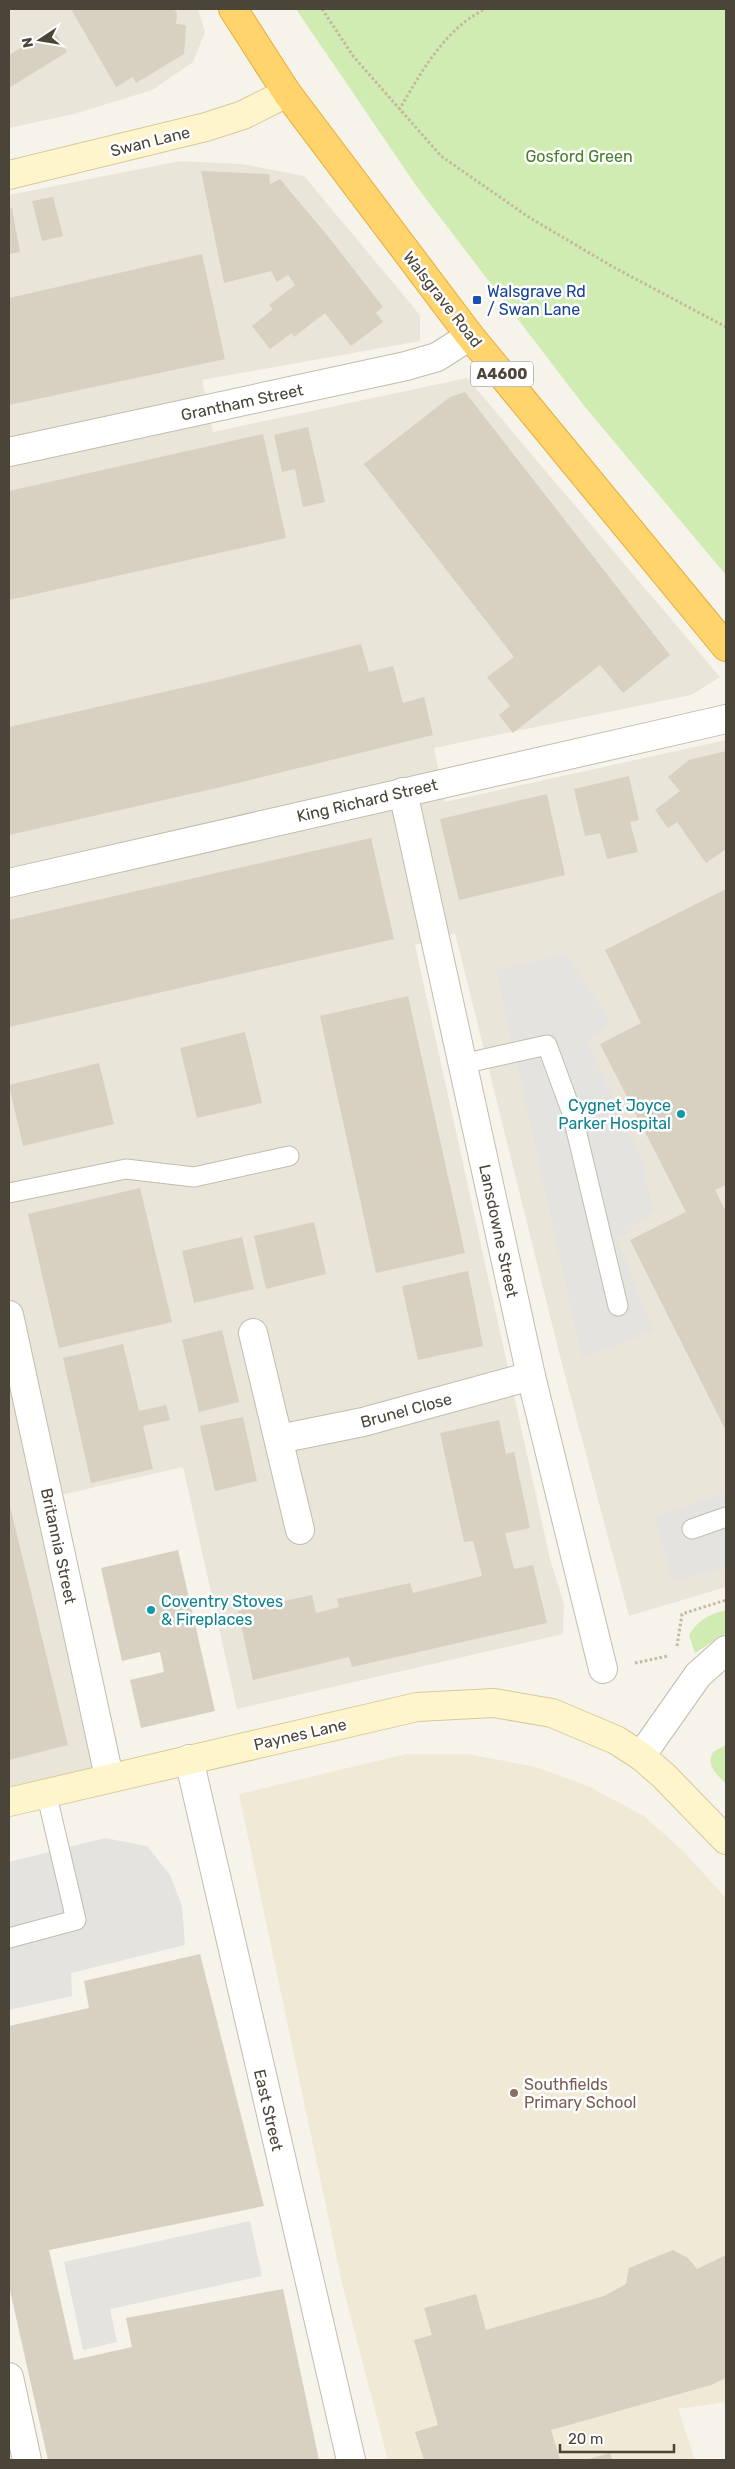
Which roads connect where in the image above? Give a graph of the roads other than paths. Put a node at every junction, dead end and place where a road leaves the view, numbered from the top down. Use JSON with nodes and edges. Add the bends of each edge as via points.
{"nodes":[{"id":1,"x":233,"y":9,"type":"edge"},
{"id":2,"x":287,"y":93,"type":"junction"},
{"id":3,"x":9,"y":175,"type":"edge"},
{"id":4,"x":470,"y":336,"type":"junction"},
{"id":5,"x":9,"y":452,"type":"edge"},
{"id":6,"x":726,"y":647,"type":"edge"},
{"id":7,"x":726,"y":719,"type":"edge"},
{"id":8,"x":403,"y":792,"type":"junction"},
{"id":9,"x":9,"y":884,"type":"edge"},
{"id":10,"x":462,"y":1064,"type":"junction"},
{"id":11,"x":289,"y":1156,"type":"dead end"},
{"id":12,"x":9,"y":1193,"type":"edge"},
{"id":13,"x":618,"y":1306,"type":"dead end"},
{"id":14,"x":9,"y":1315,"type":"edge"},
{"id":15,"x":253,"y":1333,"type":"dead end"},
{"id":16,"x":531,"y":1376,"type":"junction"},
{"id":17,"x":279,"y":1439,"type":"junction"},
{"id":18,"x":726,"y":1517,"type":"edge"},
{"id":19,"x":692,"y":1529,"type":"dead end"},
{"id":20,"x":300,"y":1530,"type":"dead end"},
{"id":21,"x":726,"y":1650,"type":"edge"},
{"id":22,"x":603,"y":1669,"type":"dead end"},
{"id":23,"x":641,"y":1756,"type":"junction"},
{"id":24,"x":189,"y":1759,"type":"junction"},
{"id":25,"x":109,"y":1778,"type":"junction"},
{"id":26,"x":46,"y":1792,"type":"junction"},
{"id":27,"x":9,"y":1802,"type":"edge"},
{"id":28,"x":726,"y":1840,"type":"edge"},
{"id":29,"x":9,"y":1938,"type":"edge"},
{"id":30,"x":9,"y":2377,"type":"edge"},
{"id":31,"x":27,"y":2460,"type":"edge"},
{"id":32,"x":350,"y":2460,"type":"edge"}],
"edges":[{"from":1,"to":2,"type":"highway","name":"Walsgrave Road","number":"A4600"},
{"from":2,"to":3,"type":"street","name":"Swan Lane","via":[[243,115],[206,127]]},
{"from":2,"to":4,"type":"highway","name":"Walsgrave Road","number":"A4600"},
{"from":4,"to":5,"type":"street","name":"Grantham Street","via":[[437,357],[406,366]]},
{"from":4,"to":6,"type":"highway","name":"Walsgrave Road","number":"A4600"},
{"from":7,"to":8,"type":"street","name":"King Richard Street"},
{"from":8,"to":9,"type":"street","name":"King Richard Street"},
{"from":8,"to":10,"type":"street","name":"Lansdowne Street"},
{"from":10,"to":13,"type":"lane","via":[[548,1045],[572,1113]]},
{"from":10,"to":16,"type":"street","name":"Lansdowne Street"},
{"from":11,"to":12,"type":"lane","via":[[194,1177],[126,1169]]},
{"from":14,"to":25,"type":"street","name":"Britannia Street"},
{"from":15,"to":17,"type":"street"},
{"from":16,"to":17,"type":"street","name":"Brunel Close","via":[[363,1422]]},
{"from":16,"to":22,"type":"street","name":"Lansdowne Street"},
{"from":17,"to":20,"type":"street"},
{"from":18,"to":19,"type":"lane"},
{"from":21,"to":23,"type":"street","via":[[698,1675]]},
{"from":23,"to":24,"type":"street","name":"Paynes Lane","via":[[592,1728],[552,1713],[494,1703],[417,1707]]},
{"from":23,"to":28,"type":"street","name":"Paynes Lane","via":[[688,1798]]},
{"from":24,"to":25,"type":"street","name":"Paynes Lane"},
{"from":24,"to":32,"type":"street","name":"East Street"},
{"from":25,"to":26,"type":"street","name":"Paynes Lane"},
{"from":26,"to":27,"type":"street","name":"Paynes Lane"},
{"from":26,"to":29,"type":"lane","via":[[76,1920]]},
{"from":30,"to":31,"type":"street"}]}
